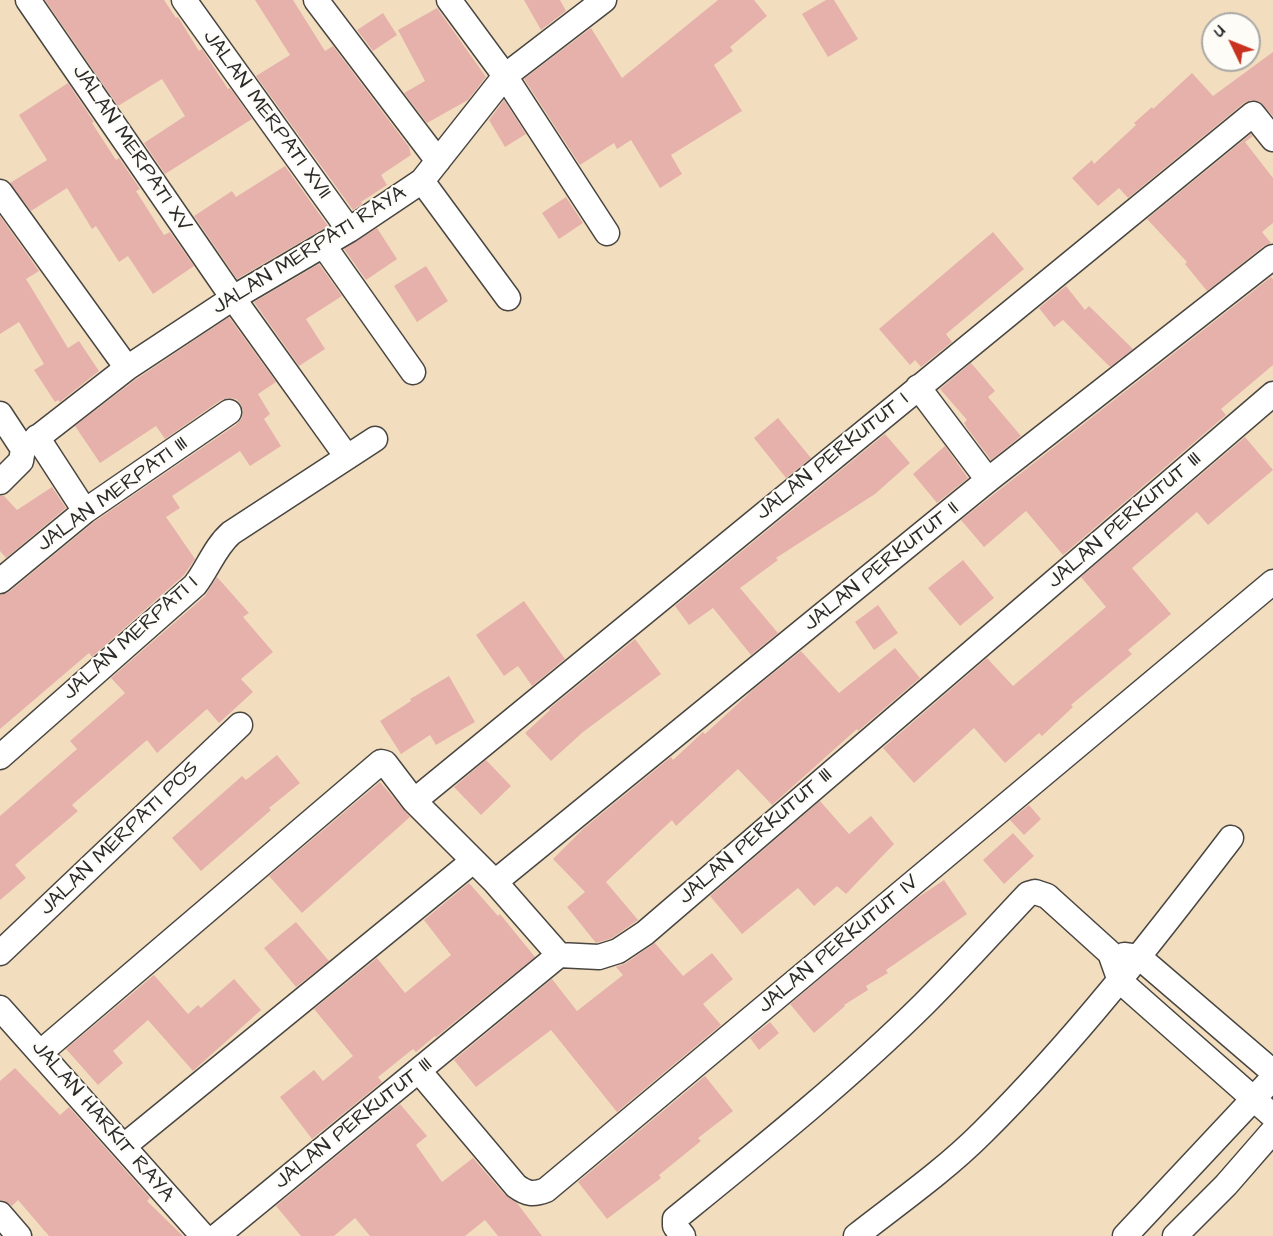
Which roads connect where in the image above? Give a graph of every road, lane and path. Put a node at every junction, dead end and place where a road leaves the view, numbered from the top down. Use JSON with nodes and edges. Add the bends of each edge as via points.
{"nodes":[{"id":1,"x":28,"y":0,"type":"edge"},
{"id":2,"x":184,"y":0,"type":"edge"},
{"id":3,"x":316,"y":0,"type":"edge"},
{"id":4,"x":449,"y":0,"type":"edge"},
{"id":5,"x":604,"y":0,"type":"edge"},
{"id":6,"x":505,"y":76,"type":"junction"},
{"id":7,"x":1273,"y":139,"type":"edge"},
{"id":8,"x":438,"y":161,"type":"junction"},
{"id":9,"x":422,"y":181,"type":"junction"},
{"id":10,"x":0,"y":192,"type":"edge"},
{"id":11,"x":349,"y":230,"type":"junction"},
{"id":12,"x":607,"y":233,"type":"dead end"},
{"id":13,"x":324,"y":246,"type":"junction"},
{"id":14,"x":1273,"y":257,"type":"edge"},
{"id":15,"x":233,"y":298,"type":"junction"},
{"id":16,"x":508,"y":298,"type":"dead end"},
{"id":17,"x":127,"y":368,"type":"junction"},
{"id":18,"x":413,"y":372,"type":"dead end"},
{"id":19,"x":918,"y":387,"type":"junction"},
{"id":20,"x":1273,"y":394,"type":"edge"},
{"id":21,"x":229,"y":412,"type":"dead end"},
{"id":22,"x":0,"y":414,"type":"edge"},
{"id":23,"x":375,"y":439,"type":"dead end"},
{"id":24,"x":30,"y":443,"type":"junction"},
{"id":25,"x":346,"y":457,"type":"junction"},
{"id":26,"x":988,"y":480,"type":"junction"},
{"id":27,"x":0,"y":482,"type":"edge"},
{"id":28,"x":85,"y":511,"type":"junction"},
{"id":29,"x":0,"y":581,"type":"edge"},
{"id":30,"x":1273,"y":582,"type":"edge"},
{"id":31,"x":240,"y":726,"type":"dead end"},
{"id":32,"x":0,"y":757,"type":"edge"},
{"id":33,"x":414,"y":801,"type":"junction"},
{"id":34,"x":1232,"y":838,"type":"dead end"},
{"id":35,"x":473,"y":861,"type":"junction"},
{"id":36,"x":495,"y":882,"type":"junction"},
{"id":37,"x":0,"y":953,"type":"edge"},
{"id":38,"x":1110,"y":953,"type":"junction"},
{"id":39,"x":559,"y":955,"type":"junction"},
{"id":40,"x":1139,"y":957,"type":"junction"},
{"id":41,"x":1120,"y":981,"type":"junction"},
{"id":42,"x":0,"y":1008,"type":"edge"},
{"id":43,"x":41,"y":1052,"type":"junction"},
{"id":44,"x":419,"y":1071,"type":"junction"},
{"id":45,"x":1273,"y":1072,"type":"edge"},
{"id":46,"x":1273,"y":1078,"type":"edge"},
{"id":47,"x":1255,"y":1099,"type":"junction"},
{"id":48,"x":1273,"y":1116,"type":"edge"},
{"id":49,"x":1273,"y":1131,"type":"edge"},
{"id":50,"x":124,"y":1146,"type":"junction"},
{"id":51,"x":0,"y":1214,"type":"edge"},
{"id":52,"x":19,"y":1236,"type":"edge"},
{"id":53,"x":202,"y":1236,"type":"edge"},
{"id":54,"x":217,"y":1236,"type":"edge"},
{"id":55,"x":683,"y":1236,"type":"edge"},
{"id":56,"x":856,"y":1236,"type":"edge"},
{"id":57,"x":1125,"y":1236,"type":"edge"},
{"id":58,"x":1175,"y":1236,"type":"edge"}],
"edges":[{"from":1,"to":15,"type":"street","name":"JALAN MERPATI XV"},
{"from":2,"to":11,"type":"street","name":"JALAN MERPATI XVII"},
{"from":3,"to":8,"type":"street"},
{"from":4,"to":6,"type":"street"},
{"from":5,"to":6,"type":"street","name":"JALAN MERPATI RAYA"},
{"from":6,"to":8,"type":"street","name":"JALAN MERPATI RAYA"},
{"from":6,"to":12,"type":"street"},
{"from":7,"to":19,"type":"street","name":"JALAN PERKUTUT I","via":[[1253,114]]},
{"from":8,"to":9,"type":"street","name":"JALAN MERPATI RAYA"},
{"from":9,"to":11,"type":"street","name":"JALAN MERPATI RAYA"},
{"from":9,"to":16,"type":"street"},
{"from":10,"to":17,"type":"street"},
{"from":11,"to":13,"type":"street","name":"JALAN MERPATI RAYA"},
{"from":13,"to":15,"type":"street","name":"JALAN MERPATI RAYA"},
{"from":13,"to":18,"type":"street"},
{"from":14,"to":26,"type":"street","name":"JALAN PERKUTUT II"},
{"from":15,"to":17,"type":"street","name":"JALAN MERPATI RAYA"},
{"from":15,"to":25,"type":"street","name":"JALAN MERPATI XV"},
{"from":17,"to":24,"type":"street","name":"JALAN MERPATI RAYA"},
{"from":19,"to":26,"type":"street"},
{"from":19,"to":33,"type":"street","name":"JALAN PERKUTUT I"},
{"from":20,"to":39,"type":"street","name":"JALAN PERKUTUT III","via":[[645,933],[618,951],[599,957]]},
{"from":21,"to":28,"type":"street","name":"JALAN MERPATI III"},
{"from":22,"to":24,"type":"street"},
{"from":23,"to":25,"type":"street","name":"JALAN MERPATI I"},
{"from":24,"to":27,"type":"street","name":"JALAN MERPATI RAYA","via":[[16,468]]},
{"from":24,"to":28,"type":"street"},
{"from":25,"to":32,"type":"street","name":"JALAN MERPATI I","via":[[226,537],[195,585]]},
{"from":26,"to":36,"type":"street","name":"JALAN PERKUTUT II"},
{"from":28,"to":29,"type":"street","name":"JALAN MERPATI III"},
{"from":30,"to":44,"type":"street","name":"JALAN PERKUTUT IV","via":[[546,1190],[525,1193],[516,1186]]},
{"from":31,"to":37,"type":"street","name":"JALAN MERPATI POS"},
{"from":33,"to":35,"type":"street"},
{"from":33,"to":43,"type":"street","via":[[385,763],[377,763]]},
{"from":34,"to":40,"type":"street"},
{"from":35,"to":36,"type":"street"},
{"from":35,"to":50,"type":"street"},
{"from":36,"to":39,"type":"street"},
{"from":38,"to":40,"type":"street"},
{"from":38,"to":41,"type":"street"},
{"from":38,"to":55,"type":"street","via":[[1047,896],[1028,894],[924,1004],[868,1056],[675,1219]]},
{"from":39,"to":44,"type":"street","name":"JALAN PERKUTUT III"},
{"from":40,"to":41,"type":"street"},
{"from":40,"to":45,"type":"street"},
{"from":41,"to":47,"type":"street"},
{"from":41,"to":56,"type":"street","via":[[981,1134]]},
{"from":42,"to":43,"type":"street","name":"JALAN HARKIT RAYA"},
{"from":43,"to":50,"type":"street","name":"JALAN HARKIT RAYA"},
{"from":44,"to":54,"type":"street","name":"JALAN PERKUTUT III"},
{"from":46,"to":47,"type":"street"},
{"from":47,"to":48,"type":"street"},
{"from":47,"to":57,"type":"street"},
{"from":49,"to":58,"type":"street"},
{"from":50,"to":53,"type":"street","name":"JALAN HARKIT RAYA"},
{"from":51,"to":52,"type":"street"}]}
